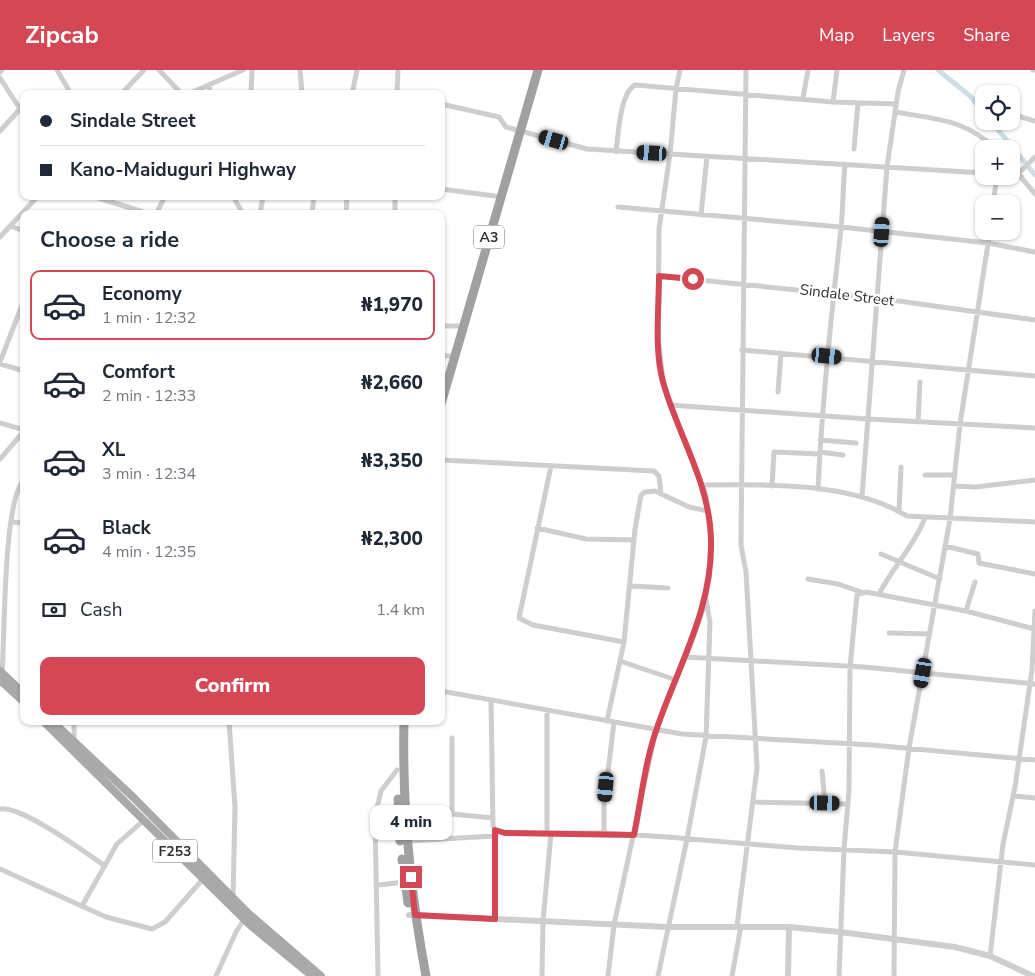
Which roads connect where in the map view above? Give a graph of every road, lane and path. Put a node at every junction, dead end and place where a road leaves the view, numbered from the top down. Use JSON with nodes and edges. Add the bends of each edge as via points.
{"nodes":[{"id":1,"x":56,"y":70,"type":"edge"},
{"id":2,"x":144,"y":70,"type":"edge"},
{"id":3,"x":159,"y":70,"type":"edge"},
{"id":4,"x":243,"y":70,"type":"edge"},
{"id":5,"x":252,"y":70,"type":"edge"},
{"id":6,"x":300,"y":70,"type":"edge"},
{"id":7,"x":357,"y":70,"type":"edge"},
{"id":8,"x":398,"y":70,"type":"edge"},
{"id":9,"x":532,"y":70,"type":"edge"},
{"id":10,"x":538,"y":70,"type":"edge"},
{"id":11,"x":680,"y":70,"type":"edge"},
{"id":12,"x":746,"y":70,"type":"edge"},
{"id":13,"x":808,"y":70,"type":"edge"},
{"id":14,"x":837,"y":70,"type":"edge"},
{"id":15,"x":904,"y":70,"type":"edge"},
{"id":16,"x":0,"y":78,"type":"edge"},
{"id":17,"x":210,"y":85,"type":"junction"},
{"id":18,"x":676,"y":89,"type":"junction"},
{"id":19,"x":68,"y":90,"type":"edge"},
{"id":20,"x":125,"y":90,"type":"edge"},
{"id":21,"x":178,"y":90,"type":"edge"},
{"id":22,"x":198,"y":90,"type":"edge"},
{"id":23,"x":209,"y":90,"type":"edge"},
{"id":24,"x":251,"y":90,"type":"edge"},
{"id":25,"x":302,"y":90,"type":"edge"},
{"id":26,"x":353,"y":90,"type":"edge"},
{"id":27,"x":398,"y":90,"type":"edge"},
{"id":28,"x":746,"y":94,"type":"junction"},
{"id":29,"x":803,"y":98,"type":"junction"},
{"id":30,"x":833,"y":102,"type":"junction"},
{"id":31,"x":858,"y":102,"type":"junction"},
{"id":32,"x":896,"y":104,"type":"junction"},
{"id":33,"x":445,"y":105,"type":"edge"},
{"id":34,"x":20,"y":109,"type":"joint"},
{"id":35,"x":895,"y":112,"type":"junction"},
{"id":36,"x":1020,"y":117,"type":"edge"},
{"id":37,"x":1035,"y":121,"type":"edge"},
{"id":38,"x":518,"y":129,"type":"junction"},
{"id":39,"x":0,"y":131,"type":"edge"},
{"id":40,"x":987,"y":140,"type":"edge"},
{"id":41,"x":854,"y":149,"type":"dead end"},
{"id":42,"x":616,"y":152,"type":"junction"},
{"id":43,"x":670,"y":154,"type":"junction"},
{"id":44,"x":707,"y":156,"type":"junction"},
{"id":45,"x":1035,"y":157,"type":"edge"},
{"id":46,"x":744,"y":158,"type":"junction"},
{"id":47,"x":845,"y":164,"type":"junction"},
{"id":48,"x":887,"y":167,"type":"junction"},
{"id":49,"x":975,"y":172,"type":"edge"},
{"id":50,"x":1020,"y":175,"type":"joint"},
{"id":51,"x":445,"y":190,"type":"edge"},
{"id":52,"x":1035,"y":194,"type":"edge"},
{"id":53,"x":495,"y":196,"type":"junction"},
{"id":54,"x":34,"y":200,"type":"edge"},
{"id":55,"x":110,"y":200,"type":"edge"},
{"id":56,"x":618,"y":207,"type":"dead end"},
{"id":57,"x":25,"y":210,"type":"edge"},
{"id":58,"x":138,"y":210,"type":"edge"},
{"id":59,"x":662,"y":212,"type":"junction"},
{"id":60,"x":20,"y":215,"type":"edge"},
{"id":61,"x":701,"y":215,"type":"junction"},
{"id":62,"x":744,"y":219,"type":"junction"},
{"id":63,"x":10,"y":226,"type":"junction"},
{"id":64,"x":841,"y":227,"type":"junction"},
{"id":65,"x":20,"y":230,"type":"edge"},
{"id":66,"x":882,"y":232,"type":"junction"},
{"id":67,"x":0,"y":237,"type":"edge"},
{"id":68,"x":988,"y":240,"type":"edge"},
{"id":69,"x":988,"y":243,"type":"junction"},
{"id":70,"x":1035,"y":252,"type":"edge"},
{"id":71,"x":659,"y":276,"type":"junction"},
{"id":72,"x":743,"y":283,"type":"junction"},
{"id":73,"x":832,"y":293,"type":"junction"},
{"id":74,"x":877,"y":298,"type":"junction"},
{"id":75,"x":20,"y":310,"type":"edge"},
{"id":76,"x":979,"y":312,"type":"junction"},
{"id":77,"x":1035,"y":320,"type":"edge"},
{"id":78,"x":445,"y":326,"type":"edge"},
{"id":79,"x":458,"y":326,"type":"junction"},
{"id":80,"x":742,"y":350,"type":"junction"},
{"id":81,"x":781,"y":353,"type":"junction"},
{"id":82,"x":445,"y":355,"type":"edge"},
{"id":83,"x":827,"y":356,"type":"junction"},
{"id":84,"x":872,"y":361,"type":"junction"},
{"id":85,"x":0,"y":363,"type":"edge"},
{"id":86,"x":20,"y":370,"type":"edge"},
{"id":87,"x":969,"y":371,"type":"junction"},
{"id":88,"x":1035,"y":376,"type":"edge"},
{"id":89,"x":920,"y":382,"type":"dead end"},
{"id":90,"x":445,"y":390,"type":"edge"},
{"id":91,"x":778,"y":392,"type":"dead end"},
{"id":92,"x":670,"y":405,"type":"junction"},
{"id":93,"x":742,"y":410,"type":"junction"},
{"id":94,"x":822,"y":416,"type":"junction"},
{"id":95,"x":868,"y":419,"type":"junction"},
{"id":96,"x":918,"y":422,"type":"junction"},
{"id":97,"x":0,"y":423,"type":"edge"},
{"id":98,"x":960,"y":424,"type":"junction"},
{"id":99,"x":1035,"y":428,"type":"edge"},
{"id":100,"x":20,"y":430,"type":"edge"},
{"id":101,"x":20,"y":436,"type":"edge"},
{"id":102,"x":820,"y":440,"type":"junction"},
{"id":103,"x":856,"y":443,"type":"dead end"},
{"id":104,"x":820,"y":453,"type":"junction"},
{"id":105,"x":843,"y":455,"type":"dead end"},
{"id":106,"x":0,"y":459,"type":"edge"},
{"id":107,"x":445,"y":460,"type":"edge"},
{"id":108,"x":551,"y":466,"type":"junction"},
{"id":109,"x":900,"y":466,"type":"dead end"},
{"id":110,"x":925,"y":475,"type":"dead end"},
{"id":111,"x":955,"y":475,"type":"junction"},
{"id":112,"x":1035,"y":480,"type":"edge"},
{"id":113,"x":741,"y":484,"type":"junction"},
{"id":114,"x":702,"y":485,"type":"junction"},
{"id":115,"x":20,"y":486,"type":"edge"},
{"id":116,"x":772,"y":486,"type":"junction"},
{"id":117,"x":954,"y":486,"type":"junction"},
{"id":118,"x":818,"y":489,"type":"junction"},
{"id":119,"x":661,"y":494,"type":"junction"},
{"id":120,"x":862,"y":497,"type":"junction"},
{"id":121,"x":708,"y":511,"type":"junction"},
{"id":122,"x":899,"y":511,"type":"junction"},
{"id":123,"x":925,"y":518,"type":"junction"},
{"id":124,"x":950,"y":519,"type":"junction"},
{"id":125,"x":11,"y":522,"type":"junction"},
{"id":126,"x":1035,"y":522,"type":"edge"},
{"id":127,"x":20,"y":523,"type":"edge"},
{"id":128,"x":537,"y":528,"type":"junction"},
{"id":129,"x":634,"y":540,"type":"junction"},
{"id":130,"x":945,"y":546,"type":"junction"},
{"id":131,"x":880,"y":554,"type":"dead end"},
{"id":132,"x":900,"y":564,"type":"junction"},
{"id":133,"x":1035,"y":574,"type":"edge"},
{"id":134,"x":940,"y":578,"type":"junction"},
{"id":135,"x":808,"y":579,"type":"dead end"},
{"id":136,"x":975,"y":582,"type":"dead end"},
{"id":137,"x":631,"y":586,"type":"junction"},
{"id":138,"x":668,"y":588,"type":"dead end"},
{"id":139,"x":860,"y":592,"type":"junction"},
{"id":140,"x":879,"y":594,"type":"junction"},
{"id":141,"x":705,"y":597,"type":"junction"},
{"id":142,"x":935,"y":605,"type":"junction"},
{"id":143,"x":966,"y":611,"type":"junction"},
{"id":144,"x":1035,"y":611,"type":"edge"},
{"id":145,"x":1034,"y":629,"type":"edge"},
{"id":146,"x":889,"y":633,"type":"dead end"},
{"id":147,"x":930,"y":634,"type":"junction"},
{"id":148,"x":624,"y":642,"type":"junction"},
{"id":149,"x":685,"y":657,"type":"junction"},
{"id":150,"x":707,"y":658,"type":"junction"},
{"id":151,"x":620,"y":661,"type":"junction"},
{"id":152,"x":752,"y":661,"type":"junction"},
{"id":153,"x":850,"y":667,"type":"junction"},
{"id":154,"x":923,"y":673,"type":"junction"},
{"id":155,"x":1,"y":675,"type":"edge"},
{"id":156,"x":676,"y":680,"type":"junction"},
{"id":157,"x":1032,"y":684,"type":"edge"},
{"id":158,"x":15,"y":690,"type":"junction"},
{"id":159,"x":20,"y":692,"type":"edge"},
{"id":160,"x":445,"y":693,"type":"edge"},
{"id":161,"x":20,"y":697,"type":"edge"},
{"id":162,"x":491,"y":700,"type":"junction"},
{"id":163,"x":548,"y":710,"type":"junction"},
{"id":164,"x":607,"y":721,"type":"junction"},
{"id":165,"x":614,"y":722,"type":"junction"},
{"id":166,"x":47,"y":725,"type":"edge"},
{"id":167,"x":56,"y":725,"type":"edge"},
{"id":168,"x":74,"y":725,"type":"edge"},
{"id":169,"x":229,"y":725,"type":"edge"},
{"id":170,"x":398,"y":725,"type":"edge"},
{"id":171,"x":404,"y":725,"type":"edge"},
{"id":172,"x":656,"y":729,"type":"junction"},
{"id":173,"x":706,"y":736,"type":"junction"},
{"id":174,"x":452,"y":738,"type":"dead end"},
{"id":175,"x":757,"y":739,"type":"junction"},
{"id":176,"x":74,"y":742,"type":"junction"},
{"id":177,"x":848,"y":744,"type":"junction"},
{"id":178,"x":909,"y":748,"type":"junction"},
{"id":179,"x":1018,"y":758,"type":"junction"},
{"id":180,"x":1035,"y":760,"type":"edge"},
{"id":181,"x":397,"y":770,"type":"junction"},
{"id":182,"x":822,"y":770,"type":"dead end"},
{"id":183,"x":1013,"y":796,"type":"junction"},
{"id":184,"x":1035,"y":798,"type":"edge"},
{"id":185,"x":755,"y":802,"type":"junction"},
{"id":186,"x":825,"y":803,"type":"junction"},
{"id":187,"x":848,"y":804,"type":"junction"},
{"id":188,"x":0,"y":809,"type":"edge"},
{"id":189,"x":405,"y":813,"type":"junction"},
{"id":190,"x":452,"y":814,"type":"junction"},
{"id":191,"x":493,"y":818,"type":"junction"},
{"id":192,"x":144,"y":820,"type":"junction"},
{"id":193,"x":495,"y":830,"type":"junction"},
{"id":194,"x":604,"y":833,"type":"junction"},
{"id":195,"x":549,"y":834,"type":"junction"},
{"id":196,"x":634,"y":835,"type":"junction"},
{"id":197,"x":495,"y":836,"type":"junction"},
{"id":198,"x":688,"y":839,"type":"junction"},
{"id":199,"x":406,"y":840,"type":"junction"},
{"id":200,"x":748,"y":844,"type":"junction"},
{"id":201,"x":844,"y":849,"type":"junction"},
{"id":202,"x":895,"y":852,"type":"junction"},
{"id":203,"x":1001,"y":862,"type":"junction"},
{"id":204,"x":1035,"y":865,"type":"edge"},
{"id":205,"x":105,"y":866,"type":"junction"},
{"id":206,"x":0,"y":869,"type":"edge"},
{"id":207,"x":203,"y":879,"type":"junction"},
{"id":208,"x":405,"y":882,"type":"junction"},
{"id":209,"x":378,"y":884,"type":"junction"},
{"id":210,"x":230,"y":900,"type":"junction"},
{"id":211,"x":82,"y":906,"type":"junction"},
{"id":212,"x":412,"y":915,"type":"junction"},
{"id":213,"x":247,"y":917,"type":"junction"},
{"id":214,"x":495,"y":919,"type":"junction"},
{"id":215,"x":543,"y":921,"type":"junction"},
{"id":216,"x":614,"y":925,"type":"junction"},
{"id":217,"x":739,"y":926,"type":"junction"},
{"id":218,"x":789,"y":927,"type":"junction"},
{"id":219,"x":668,"y":928,"type":"junction"},
{"id":220,"x":840,"y":932,"type":"junction"},
{"id":221,"x":892,"y":938,"type":"junction"},
{"id":222,"x":990,"y":956,"type":"junction"},
{"id":223,"x":216,"y":976,"type":"edge"},
{"id":224,"x":312,"y":976,"type":"edge"},
{"id":225,"x":321,"y":976,"type":"edge"},
{"id":226,"x":378,"y":976,"type":"edge"},
{"id":227,"x":420,"y":976,"type":"edge"},
{"id":228,"x":426,"y":976,"type":"edge"},
{"id":229,"x":542,"y":976,"type":"edge"},
{"id":230,"x":608,"y":976,"type":"edge"},
{"id":231,"x":658,"y":976,"type":"edge"},
{"id":232,"x":732,"y":976,"type":"edge"},
{"id":233,"x":788,"y":976,"type":"edge"},
{"id":234,"x":839,"y":976,"type":"edge"},
{"id":235,"x":894,"y":976,"type":"edge"},
{"id":236,"x":1033,"y":976,"type":"edge"}],
"edges":[{"from":1,"to":19,"type":"street"},
{"from":2,"to":20,"type":"street"},
{"from":3,"to":21,"type":"street"},
{"from":4,"to":17,"type":"street"},
{"from":5,"to":24,"type":"street"},
{"from":6,"to":25,"type":"street"},
{"from":7,"to":26,"type":"street"},
{"from":8,"to":27,"type":"street"},
{"from":9,"to":38,"type":"highway","number":"A3"},
{"from":10,"to":38,"type":"highway","number":"A3"},
{"from":11,"to":18,"type":"street"},
{"from":12,"to":28,"type":"street"},
{"from":13,"to":29,"type":"street"},
{"from":14,"to":30,"type":"street"},
{"from":15,"to":32,"type":"street"},
{"from":16,"to":34,"type":"street"},
{"from":17,"to":22,"type":"street"},
{"from":17,"to":23,"type":"street"},
{"from":18,"to":28,"type":"street"},
{"from":18,"to":42,"type":"street","via":[[631,87],[620,117]]},
{"from":18,"to":43,"type":"street"},
{"from":28,"to":29,"type":"street"},
{"from":28,"to":46,"type":"street"},
{"from":29,"to":30,"type":"street"},
{"from":30,"to":31,"type":"street"},
{"from":31,"to":32,"type":"street"},
{"from":31,"to":41,"type":"street"},
{"from":32,"to":35,"type":"street"},
{"from":33,"to":38,"type":"street","via":[[498,117],[506,127]]},
{"from":34,"to":39,"type":"street"},
{"from":35,"to":40,"type":"street","via":[[961,124]]},
{"from":35,"to":48,"type":"street"},
{"from":36,"to":37,"type":"street"},
{"from":38,"to":42,"type":"street","via":[[587,149]]},
{"from":38,"to":53,"type":"highway","number":"A3"},
{"from":38,"to":90,"type":"highway","number":"A3"},
{"from":42,"to":43,"type":"street"},
{"from":43,"to":44,"type":"street"},
{"from":43,"to":59,"type":"street"},
{"from":44,"to":46,"type":"street"},
{"from":44,"to":61,"type":"street"},
{"from":45,"to":50,"type":"street","via":[[1022,168]]},
{"from":46,"to":47,"type":"street"},
{"from":46,"to":62,"type":"street"},
{"from":47,"to":48,"type":"street"},
{"from":47,"to":64,"type":"street"},
{"from":48,"to":49,"type":"street"},
{"from":48,"to":66,"type":"street"},
{"from":50,"to":52,"type":"street"},
{"from":51,"to":53,"type":"street"},
{"from":53,"to":79,"type":"highway","number":"A3"},
{"from":54,"to":57,"type":"street"},
{"from":55,"to":58,"type":"street"},
{"from":56,"to":59,"type":"street"},
{"from":59,"to":61,"type":"street"},
{"from":59,"to":71,"type":"street"},
{"from":60,"to":63,"type":"street"},
{"from":61,"to":62,"type":"street"},
{"from":62,"to":64,"type":"street"},
{"from":62,"to":72,"type":"street"},
{"from":63,"to":65,"type":"street"},
{"from":63,"to":67,"type":"street"},
{"from":64,"to":66,"type":"street"},
{"from":64,"to":73,"type":"street"},
{"from":66,"to":69,"type":"street"},
{"from":66,"to":74,"type":"street"},
{"from":68,"to":69,"type":"street"},
{"from":69,"to":70,"type":"street"},
{"from":69,"to":76,"type":"street"},
{"from":71,"to":72,"type":"street","name":"Sindale Street"},
{"from":71,"to":92,"type":"street","via":[[662,379]]},
{"from":72,"to":73,"type":"street","name":"Sindale Street"},
{"from":72,"to":80,"type":"street"},
{"from":73,"to":74,"type":"street","name":"Sindale Street"},
{"from":73,"to":83,"type":"street"},
{"from":74,"to":76,"type":"street","name":"Sindale Street"},
{"from":74,"to":84,"type":"street"},
{"from":75,"to":85,"type":"street"},
{"from":76,"to":77,"type":"street","name":"Sindale Street"},
{"from":76,"to":87,"type":"street"},
{"from":78,"to":79,"type":"street"},
{"from":79,"to":82,"type":"highway","number":"A3"},
{"from":80,"to":81,"type":"street"},
{"from":80,"to":93,"type":"street"},
{"from":81,"to":83,"type":"street"},
{"from":81,"to":91,"type":"street"},
{"from":83,"to":84,"type":"street"},
{"from":83,"to":94,"type":"street"},
{"from":84,"to":87,"type":"street"},
{"from":84,"to":95,"type":"street"},
{"from":85,"to":86,"type":"street"},
{"from":87,"to":88,"type":"street"},
{"from":87,"to":98,"type":"street"},
{"from":89,"to":96,"type":"street"},
{"from":92,"to":93,"type":"street"},
{"from":92,"to":114,"type":"street"},
{"from":93,"to":94,"type":"street"},
{"from":93,"to":113,"type":"street"},
{"from":94,"to":95,"type":"street"},
{"from":94,"to":102,"type":"street"},
{"from":95,"to":96,"type":"street"},
{"from":95,"to":120,"type":"street"},
{"from":96,"to":98,"type":"street"},
{"from":97,"to":100,"type":"street"},
{"from":98,"to":99,"type":"street"},
{"from":98,"to":111,"type":"street"},
{"from":101,"to":106,"type":"street"},
{"from":102,"to":103,"type":"street"},
{"from":102,"to":104,"type":"street"},
{"from":104,"to":105,"type":"street"},
{"from":104,"to":116,"type":"street","via":[[774,452]]},
{"from":104,"to":118,"type":"street"},
{"from":107,"to":108,"type":"street"},
{"from":108,"to":119,"type":"street","via":[[654,471],[659,476]]},
{"from":108,"to":128,"type":"street"},
{"from":109,"to":122,"type":"street"},
{"from":110,"to":111,"type":"street"},
{"from":111,"to":117,"type":"street"},
{"from":112,"to":117,"type":"street","via":[[976,487]]},
{"from":113,"to":114,"type":"street"},
{"from":113,"to":116,"type":"street"},
{"from":113,"to":152,"type":"street","via":[[741,545]]},
{"from":114,"to":121,"type":"street"},
{"from":115,"to":125,"type":"street","via":[[15,493]]},
{"from":116,"to":118,"type":"street"},
{"from":117,"to":124,"type":"street"},
{"from":118,"to":120,"type":"street"},
{"from":119,"to":121,"type":"street","via":[[689,507]]},
{"from":119,"to":129,"type":"street","via":[[650,491],[641,495]]},
{"from":120,"to":122,"type":"street"},
{"from":121,"to":141,"type":"street","via":[[711,540]]},
{"from":122,"to":123,"type":"street","via":[[907,516]]},
{"from":123,"to":124,"type":"street"},
{"from":123,"to":132,"type":"street"},
{"from":124,"to":126,"type":"street"},
{"from":124,"to":130,"type":"street"},
{"from":125,"to":127,"type":"street"},
{"from":125,"to":155,"type":"street"},
{"from":128,"to":129,"type":"street","via":[[586,539]]},
{"from":128,"to":148,"type":"street","via":[[519,618],[533,625]]},
{"from":129,"to":137,"type":"street"},
{"from":130,"to":133,"type":"street","via":[[978,554],[979,563]]},
{"from":130,"to":134,"type":"street"},
{"from":131,"to":132,"type":"street"},
{"from":132,"to":134,"type":"street"},
{"from":132,"to":140,"type":"street","via":[[892,571]]},
{"from":134,"to":142,"type":"street"},
{"from":135,"to":139,"type":"street"},
{"from":136,"to":143,"type":"street"},
{"from":137,"to":138,"type":"street"},
{"from":137,"to":148,"type":"street"},
{"from":139,"to":140,"type":"street"},
{"from":139,"to":153,"type":"street","via":[[856,598]]},
{"from":140,"to":142,"type":"street"},
{"from":141,"to":149,"type":"street"},
{"from":141,"to":150,"type":"street","via":[[710,623]]},
{"from":142,"to":143,"type":"street"},
{"from":142,"to":147,"type":"street"},
{"from":143,"to":145,"type":"street"},
{"from":144,"to":145,"type":"street"},
{"from":145,"to":157,"type":"street"},
{"from":146,"to":147,"type":"street"},
{"from":147,"to":154,"type":"street"},
{"from":148,"to":151,"type":"street"},
{"from":149,"to":150,"type":"street"},
{"from":149,"to":156,"type":"street"},
{"from":150,"to":152,"type":"street"},
{"from":150,"to":173,"type":"street"},
{"from":151,"to":156,"type":"street"},
{"from":151,"to":164,"type":"street"},
{"from":152,"to":153,"type":"street"},
{"from":152,"to":175,"type":"street"},
{"from":153,"to":154,"type":"street"},
{"from":153,"to":177,"type":"street"},
{"from":154,"to":157,"type":"street"},
{"from":154,"to":178,"type":"street"},
{"from":155,"to":158,"type":"main road"},
{"from":156,"to":172,"type":"street"},
{"from":157,"to":179,"type":"street"},
{"from":158,"to":159,"type":"main road"},
{"from":158,"to":161,"type":"main road"},
{"from":160,"to":162,"type":"street"},
{"from":162,"to":163,"type":"street"},
{"from":162,"to":191,"type":"street"},
{"from":163,"to":164,"type":"street"},
{"from":163,"to":195,"type":"street"},
{"from":164,"to":165,"type":"street"},
{"from":165,"to":172,"type":"street"},
{"from":165,"to":194,"type":"street","via":[[604,805]]},
{"from":166,"to":192,"type":"main road","number":"F253"},
{"from":167,"to":176,"type":"main road","number":"F253"},
{"from":168,"to":176,"type":"street"},
{"from":169,"to":210,"type":"street","via":[[235,807]]},
{"from":170,"to":181,"type":"highway"},
{"from":171,"to":189,"type":"highway"},
{"from":172,"to":173,"type":"street"},
{"from":172,"to":196,"type":"street"},
{"from":173,"to":175,"type":"street"},
{"from":173,"to":198,"type":"street"},
{"from":174,"to":190,"type":"street"},
{"from":175,"to":177,"type":"street"},
{"from":175,"to":185,"type":"street"},
{"from":176,"to":210,"type":"main road","number":"F253","via":[[134,798]]},
{"from":177,"to":178,"type":"street"},
{"from":177,"to":187,"type":"street"},
{"from":178,"to":179,"type":"street"},
{"from":178,"to":202,"type":"street"},
{"from":179,"to":180,"type":"street"},
{"from":179,"to":183,"type":"street"},
{"from":181,"to":208,"type":"highway"},
{"from":181,"to":209,"type":"street","via":[[381,791],[375,816]]},
{"from":182,"to":186,"type":"street"},
{"from":183,"to":184,"type":"street"},
{"from":183,"to":203,"type":"street"},
{"from":185,"to":186,"type":"street"},
{"from":185,"to":200,"type":"street"},
{"from":186,"to":187,"type":"street"},
{"from":187,"to":201,"type":"street"},
{"from":188,"to":205,"type":"street","via":[[10,808]]},
{"from":189,"to":190,"type":"street"},
{"from":189,"to":199,"type":"highway"},
{"from":190,"to":191,"type":"street"},
{"from":191,"to":193,"type":"street"},
{"from":192,"to":205,"type":"street","via":[[117,844]]},
{"from":192,"to":207,"type":"main road","number":"F253"},
{"from":193,"to":195,"type":"street"},
{"from":193,"to":197,"type":"street"},
{"from":194,"to":195,"type":"street"},
{"from":194,"to":196,"type":"street"},
{"from":195,"to":215,"type":"street"},
{"from":196,"to":198,"type":"street"},
{"from":196,"to":216,"type":"street"},
{"from":197,"to":199,"type":"street"},
{"from":197,"to":214,"type":"street"},
{"from":198,"to":200,"type":"street"},
{"from":198,"to":219,"type":"street"},
{"from":199,"to":212,"type":"highway"},
{"from":200,"to":201,"type":"street"},
{"from":200,"to":217,"type":"street"},
{"from":201,"to":202,"type":"street"},
{"from":201,"to":220,"type":"street"},
{"from":202,"to":203,"type":"street"},
{"from":202,"to":221,"type":"street"},
{"from":203,"to":204,"type":"street"},
{"from":203,"to":222,"type":"street"},
{"from":205,"to":211,"type":"street"},
{"from":206,"to":211,"type":"street"},
{"from":207,"to":210,"type":"main road","number":"F253"},
{"from":207,"to":211,"type":"street","via":[[165,922],[152,929],[106,917]]},
{"from":208,"to":209,"type":"street"},
{"from":208,"to":212,"type":"highway"},
{"from":209,"to":226,"type":"street"},
{"from":210,"to":213,"type":"main road","number":"F253"},
{"from":212,"to":214,"type":"street"},
{"from":212,"to":227,"type":"highway"},
{"from":212,"to":228,"type":"highway"},
{"from":213,"to":223,"type":"street","via":[[236,932]]},
{"from":213,"to":224,"type":"main road","number":"F253"},
{"from":213,"to":225,"type":"main road","number":"F253"},
{"from":214,"to":215,"type":"street"},
{"from":215,"to":216,"type":"street"},
{"from":215,"to":229,"type":"street"},
{"from":216,"to":219,"type":"street"},
{"from":216,"to":230,"type":"street"},
{"from":217,"to":218,"type":"street"},
{"from":217,"to":219,"type":"street"},
{"from":217,"to":232,"type":"street"},
{"from":218,"to":220,"type":"street"},
{"from":218,"to":233,"type":"street"},
{"from":219,"to":231,"type":"street"},
{"from":220,"to":221,"type":"street"},
{"from":220,"to":234,"type":"street"},
{"from":221,"to":222,"type":"street","via":[[955,947]]},
{"from":221,"to":235,"type":"street"},
{"from":222,"to":236,"type":"street"}]}
